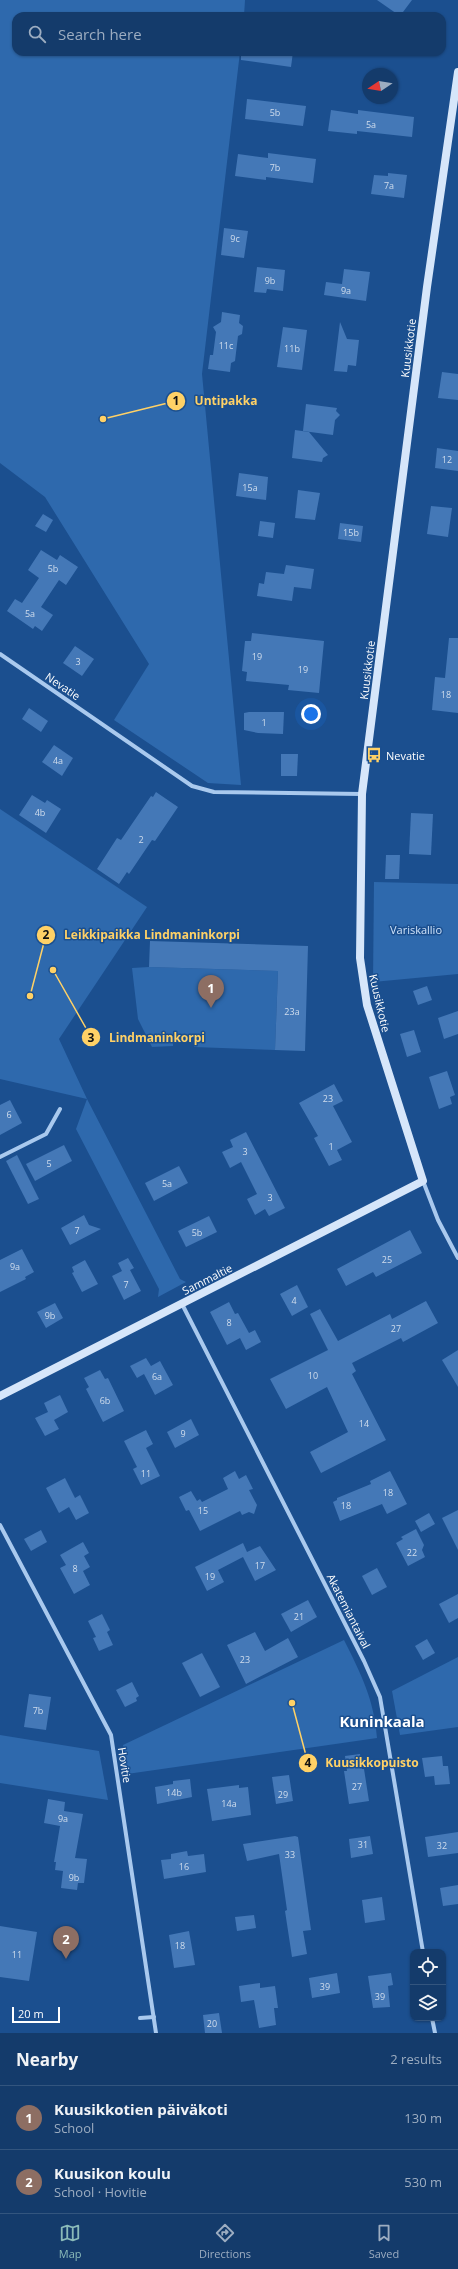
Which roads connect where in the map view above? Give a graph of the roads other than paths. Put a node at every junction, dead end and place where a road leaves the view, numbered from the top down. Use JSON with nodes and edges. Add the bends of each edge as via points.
{"nodes":[{"id":1,"x":458,"y":72,"type":"edge"},
{"id":2,"x":0,"y":654,"type":"edge"},
{"id":3,"x":362,"y":794,"type":"junction"},
{"id":4,"x":60,"y":1109,"type":"dead end"},
{"id":5,"x":0,"y":1157,"type":"edge"},
{"id":6,"x":423,"y":1182,"type":"junction"},
{"id":7,"x":458,"y":1258,"type":"edge"},
{"id":8,"x":182,"y":1304,"type":"junction"},
{"id":9,"x":0,"y":1396,"type":"edge"},
{"id":10,"x":0,"y":1525,"type":"edge"},
{"id":11,"x":422,"y":1949,"type":"edge"},
{"id":12,"x":154,"y":2017,"type":"junction"},
{"id":13,"x":140,"y":2018,"type":"dead end"},
{"id":14,"x":433,"y":2021,"type":"edge"},
{"id":15,"x":156,"y":2033,"type":"edge"},
{"id":16,"x":435,"y":2033,"type":"edge"}],
"edges":[{"from":1,"to":3,"type":"street","name":"Kuusikkotie","via":[[427,287]]},
{"from":2,"to":3,"type":"street","name":"Nevatie","via":[[192,786],[214,792]]},
{"from":3,"to":6,"type":"street","name":"Kuusikkotie","via":[[362,980],[369,1013]]},
{"from":4,"to":5,"type":"street","via":[[46,1134]]},
{"from":6,"to":7,"type":"street","name":"Kuusikkotie","via":[[438,1220]]},
{"from":6,"to":8,"type":"street","name":"Sammaltie"},
{"from":8,"to":9,"type":"street","name":"Sammaltie"},
{"from":8,"to":11,"type":"street","name":"Akatemiantaival","via":[[380,1697]]},
{"from":10,"to":12,"type":"street","name":"Hovitie","via":[[111,1735]]},
{"from":12,"to":13,"type":"street"},
{"from":12,"to":15,"type":"street","name":"Hovitie"},
{"from":14,"to":16,"type":"street"}]}
